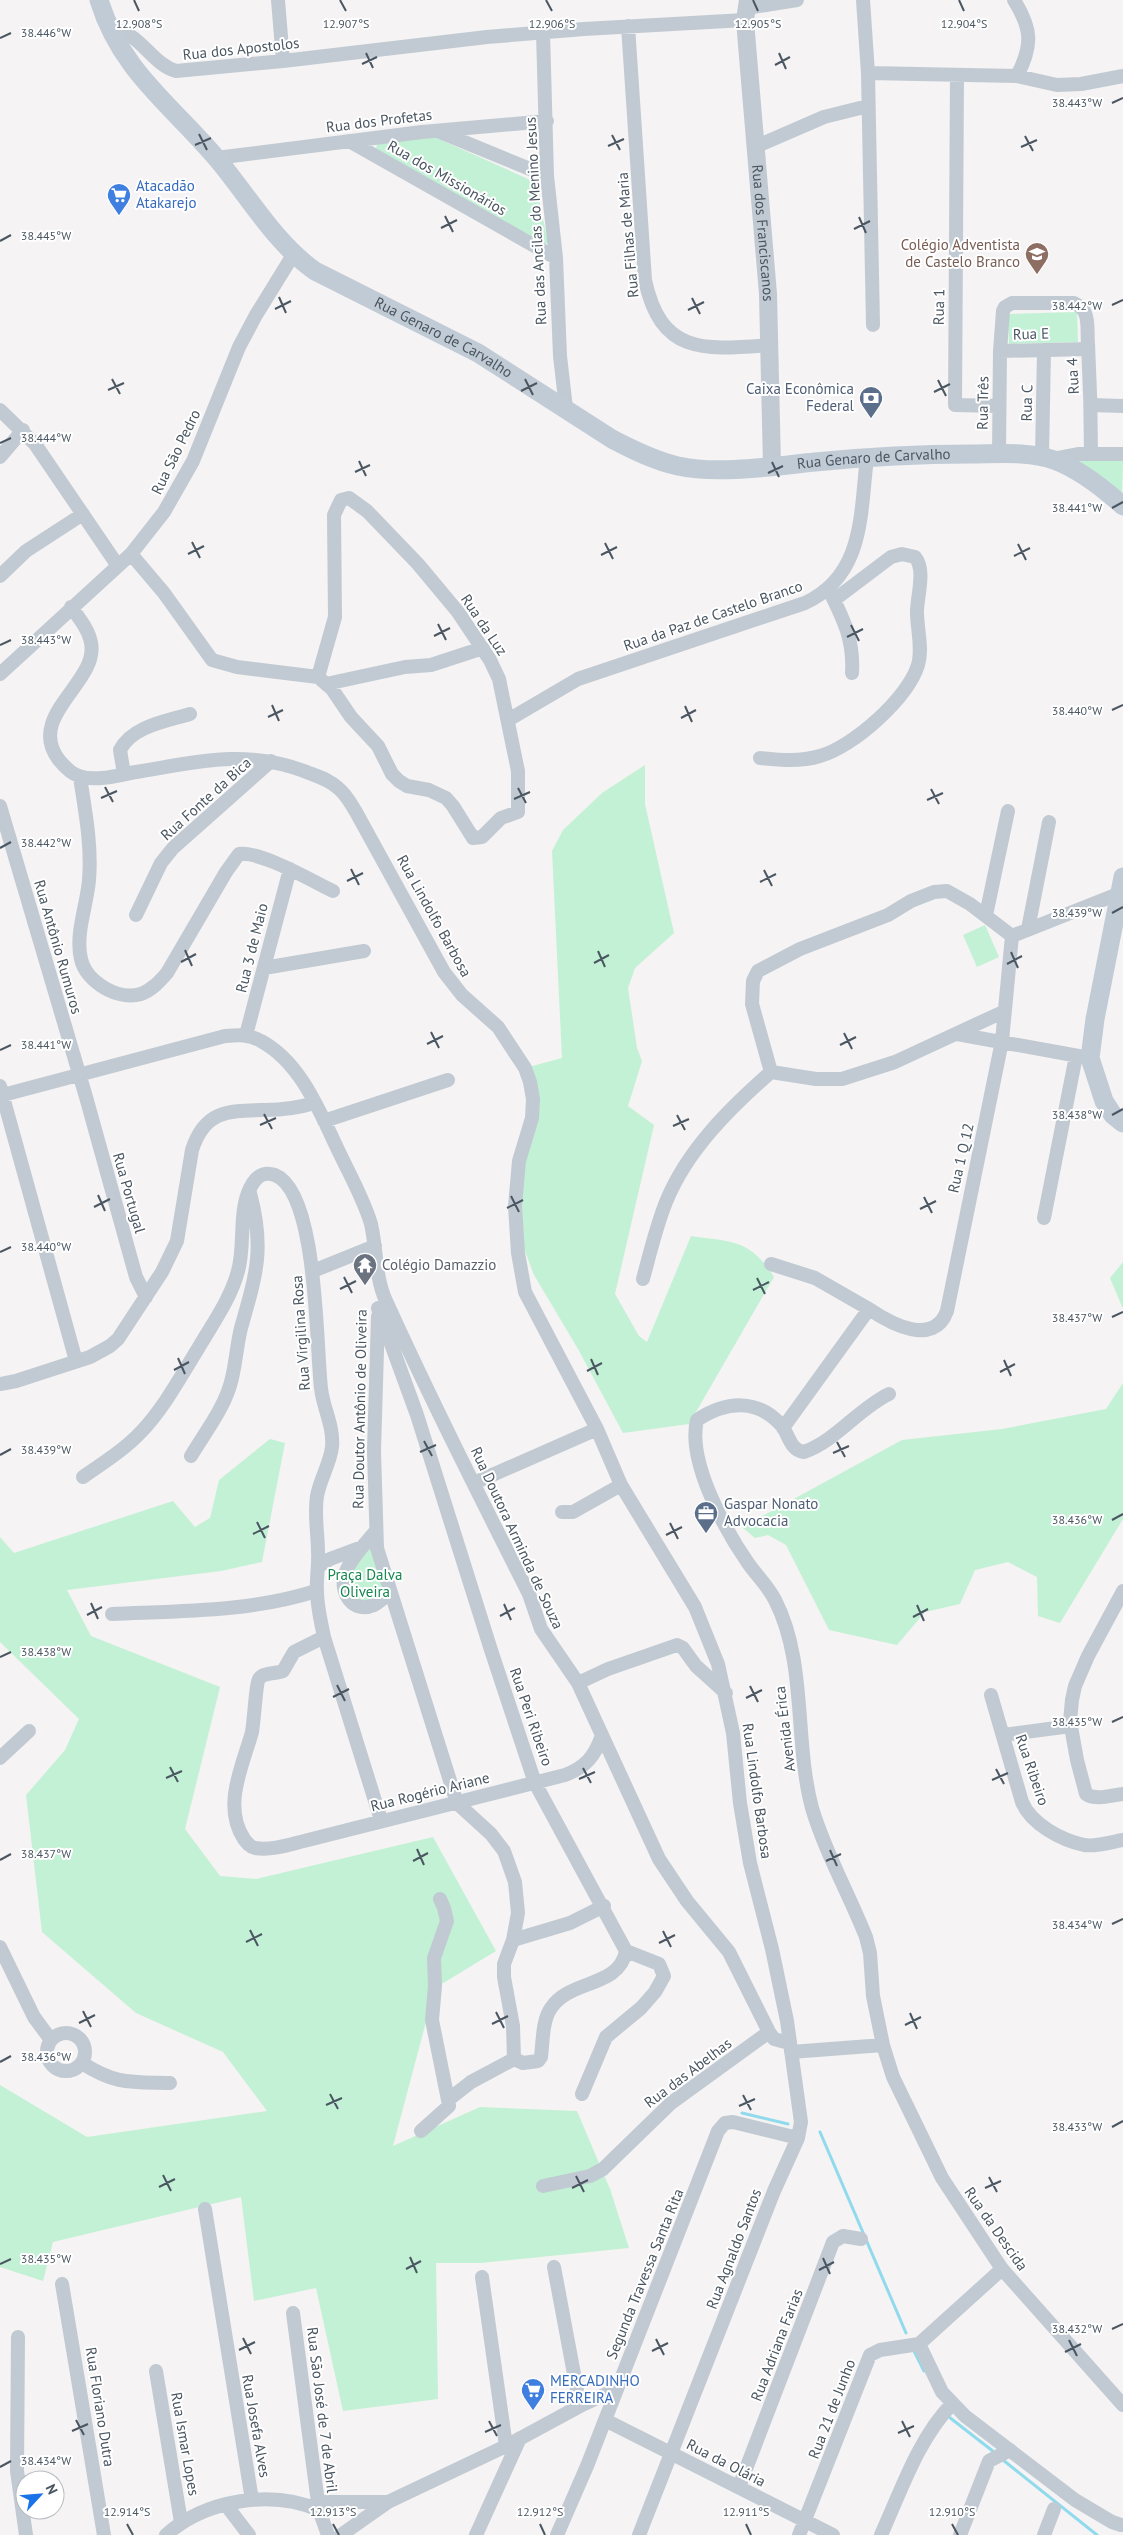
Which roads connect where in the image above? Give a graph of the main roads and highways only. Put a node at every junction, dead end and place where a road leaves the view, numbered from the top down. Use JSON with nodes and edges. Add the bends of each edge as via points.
{"nodes":[{"id":1,"x":99,"y":0,"type":"edge"},
{"id":2,"x":1123,"y":506,"type":"edge"},
{"id":3,"x":1122,"y":888,"type":"edge"},
{"id":4,"x":1123,"y":1123,"type":"edge"}],
"edges":[{"from":1,"to":2,"type":"main road","name":"Rua Genaro de Carvalho","via":[[137,74],[216,158],[294,254],[315,271],[478,353],[635,451],[679,466],[722,468],[867,458],[999,454],[1047,458],[1090,480]]},
{"from":3,"to":4,"type":"main road","via":[[1095,1019],[1083,1057],[1104,1101]]}]}
